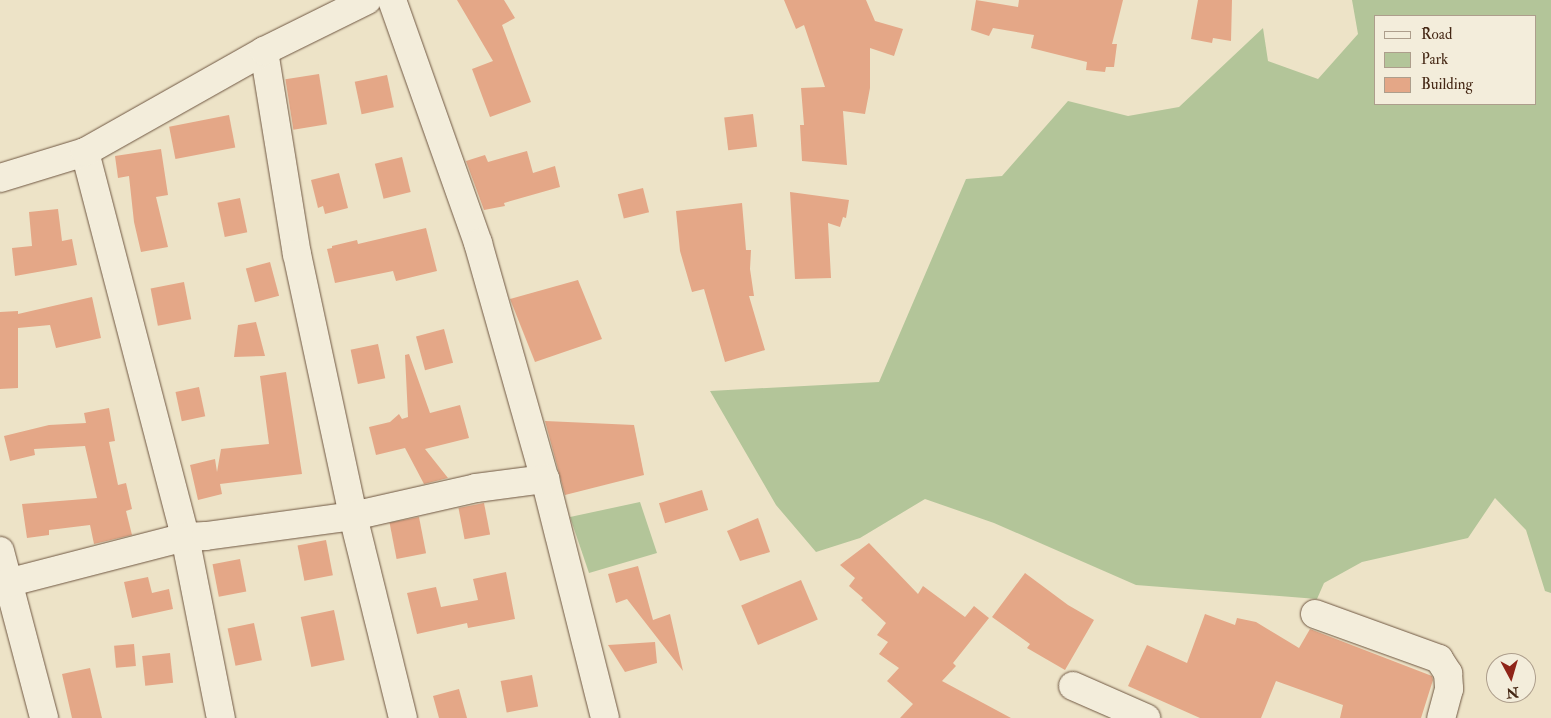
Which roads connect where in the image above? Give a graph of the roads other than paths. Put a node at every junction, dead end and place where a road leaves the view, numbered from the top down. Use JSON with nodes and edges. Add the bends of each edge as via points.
{"nodes":[{"id":1,"x":367,"y":0,"type":"edge"},
{"id":2,"x":392,"y":0,"type":"edge"},
{"id":3,"x":264,"y":51,"type":"junction"},
{"id":4,"x":85,"y":152,"type":"junction"},
{"id":5,"x":0,"y":178,"type":"edge"},
{"id":6,"x":545,"y":479,"type":"junction"},
{"id":7,"x":353,"y":516,"type":"junction"},
{"id":8,"x":185,"y":537,"type":"junction"},
{"id":9,"x":0,"y":551,"type":"edge"},
{"id":10,"x":7,"y":583,"type":"junction"},
{"id":11,"x":1315,"y":614,"type":"dead end"},
{"id":12,"x":12,"y":646,"type":"edge"},
{"id":13,"x":1073,"y":686,"type":"dead end"},
{"id":14,"x":44,"y":718,"type":"edge"},
{"id":15,"x":221,"y":718,"type":"edge"},
{"id":16,"x":403,"y":718,"type":"edge"},
{"id":17,"x":605,"y":718,"type":"edge"},
{"id":18,"x":1146,"y":718,"type":"edge"},
{"id":19,"x":1441,"y":718,"type":"edge"}],
"edges":[{"from":1,"to":3,"type":"street"},
{"from":2,"to":6,"type":"street","via":[[478,243]]},
{"from":3,"to":4,"type":"street"},
{"from":3,"to":7,"type":"street","via":[[297,254]]},
{"from":4,"to":5,"type":"street"},
{"from":4,"to":8,"type":"street"},
{"from":6,"to":7,"type":"street","via":[[476,488]]},
{"from":6,"to":17,"type":"street"},
{"from":7,"to":8,"type":"street"},
{"from":7,"to":16,"type":"street"},
{"from":8,"to":10,"type":"street"},
{"from":8,"to":15,"type":"street"},
{"from":9,"to":10,"type":"street"},
{"from":10,"to":12,"type":"street"},
{"from":11,"to":19,"type":"street","via":[[1438,659],[1448,673],[1449,689]]},
{"from":12,"to":14,"type":"street"},
{"from":13,"to":18,"type":"street"}]}
